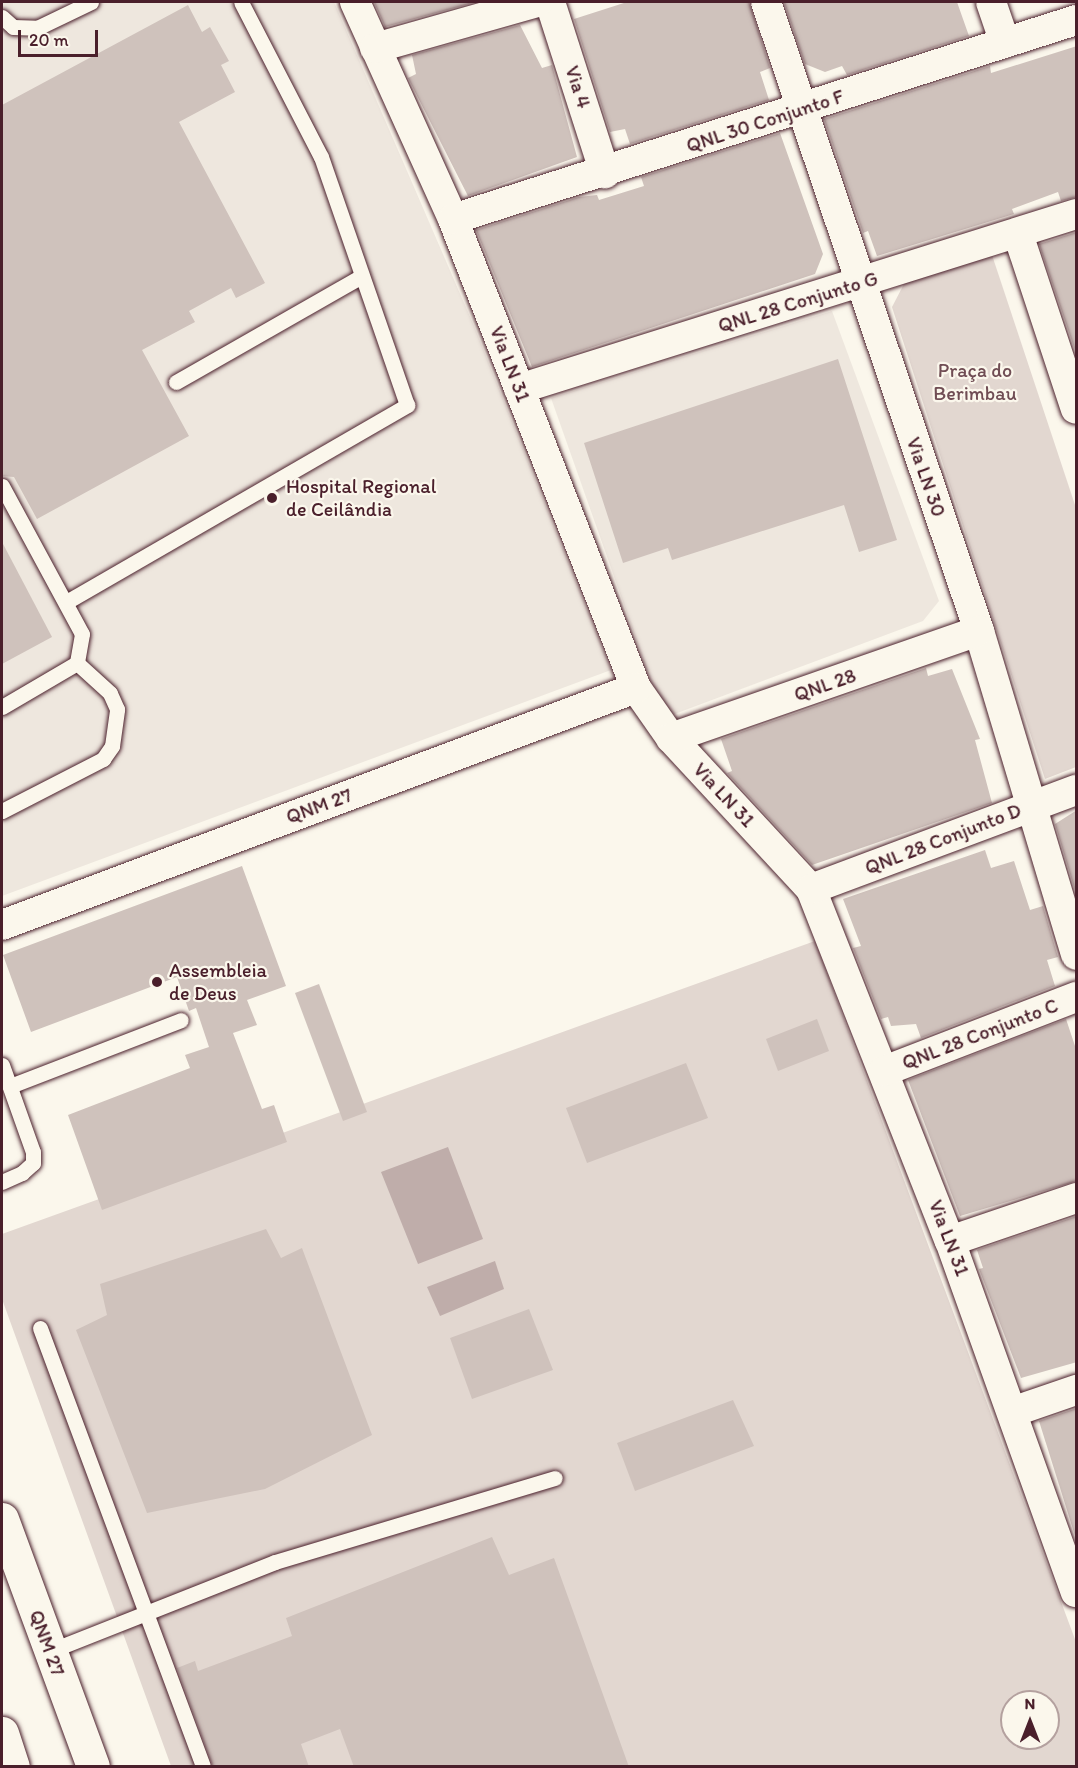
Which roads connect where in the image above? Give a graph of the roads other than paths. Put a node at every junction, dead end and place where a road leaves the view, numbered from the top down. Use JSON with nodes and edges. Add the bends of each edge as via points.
{"nodes":[{"id":1,"x":91,"y":2,"type":"edge"},
{"id":2,"x":241,"y":2,"type":"edge"},
{"id":3,"x":355,"y":2,"type":"edge"},
{"id":4,"x":538,"y":2,"type":"edge"},
{"id":5,"x":550,"y":2,"type":"edge"},
{"id":6,"x":766,"y":2,"type":"edge"},
{"id":7,"x":991,"y":2,"type":"edge"},
{"id":8,"x":2,"y":18,"type":"edge"},
{"id":9,"x":1077,"y":20,"type":"edge"},
{"id":10,"x":1005,"y":44,"type":"junction"},
{"id":11,"x":375,"y":48,"type":"junction"},
{"id":12,"x":800,"y":111,"type":"junction"},
{"id":13,"x":605,"y":172,"type":"junction"},
{"id":14,"x":1077,"y":214,"type":"edge"},
{"id":15,"x":453,"y":219,"type":"junction"},
{"id":16,"x":1018,"y":234,"type":"junction"},
{"id":17,"x":360,"y":277,"type":"junction"},
{"id":18,"x":859,"y":283,"type":"junction"},
{"id":19,"x":176,"y":382,"type":"dead end"},
{"id":20,"x":519,"y":389,"type":"junction"},
{"id":21,"x":1076,"y":407,"type":"edge"},
{"id":22,"x":2,"y":486,"type":"edge"},
{"id":23,"x":68,"y":601,"type":"junction"},
{"id":24,"x":979,"y":632,"type":"junction"},
{"id":25,"x":77,"y":663,"type":"junction"},
{"id":26,"x":636,"y":688,"type":"junction"},
{"id":27,"x":2,"y":707,"type":"edge"},
{"id":28,"x":671,"y":738,"type":"junction"},
{"id":29,"x":1077,"y":790,"type":"edge"},
{"id":30,"x":1030,"y":806,"type":"junction"},
{"id":31,"x":2,"y":811,"type":"edge"},
{"id":32,"x":811,"y":889,"type":"junction"},
{"id":33,"x":2,"y":925,"type":"edge"},
{"id":34,"x":1077,"y":956,"type":"edge"},
{"id":35,"x":1077,"y":997,"type":"edge"},
{"id":36,"x":181,"y":1020,"type":"dead end"},
{"id":37,"x":2,"y":1065,"type":"edge"},
{"id":38,"x":884,"y":1071,"type":"junction"},
{"id":39,"x":10,"y":1086,"type":"junction"},
{"id":40,"x":2,"y":1182,"type":"edge"},
{"id":41,"x":1077,"y":1198,"type":"edge"},
{"id":42,"x":950,"y":1241,"type":"junction"},
{"id":43,"x":40,"y":1328,"type":"dead end"},
{"id":44,"x":1077,"y":1390,"type":"edge"},
{"id":45,"x":1012,"y":1412,"type":"junction"},
{"id":46,"x":555,"y":1478,"type":"dead end"},
{"id":47,"x":2,"y":1530,"type":"edge"},
{"id":48,"x":1075,"y":1584,"type":"edge"},
{"id":49,"x":147,"y":1612,"type":"junction"},
{"id":50,"x":50,"y":1652,"type":"junction"},
{"id":51,"x":2,"y":1733,"type":"edge"},
{"id":52,"x":13,"y":1767,"type":"edge"},
{"id":53,"x":93,"y":1767,"type":"edge"},
{"id":54,"x":203,"y":1767,"type":"edge"}],
"edges":[{"from":1,"to":8,"type":"lane","via":[[37,28],[13,27]]},
{"from":2,"to":17,"type":"lane","via":[[321,157]]},
{"from":3,"to":11,"type":"street","name":"Via LN 31"},
{"from":4,"to":11,"type":"street"},
{"from":5,"to":13,"type":"street","name":"Via 4"},
{"from":6,"to":12,"type":"street","name":"Via LN 30"},
{"from":7,"to":10,"type":"street"},
{"from":9,"to":10,"type":"street","name":"QNL 30 Conjunto F"},
{"from":10,"to":12,"type":"street","name":"QNL 30 Conjunto F"},
{"from":11,"to":15,"type":"street","name":"Via LN 31"},
{"from":12,"to":13,"type":"street","name":"QNL 30 Conjunto F"},
{"from":12,"to":18,"type":"street","name":"Via LN 30"},
{"from":13,"to":15,"type":"street","name":"QNL 30 Conjunto F"},
{"from":14,"to":16,"type":"street","name":"QNL 28 Conjunto G"},
{"from":15,"to":20,"type":"street","name":"Via LN 31"},
{"from":16,"to":18,"type":"street","name":"QNL 28 Conjunto G"},
{"from":16,"to":21,"type":"street"},
{"from":17,"to":19,"type":"lane"},
{"from":17,"to":23,"type":"lane","via":[[407,405]]},
{"from":18,"to":20,"type":"street","name":"QNL 28 Conjunto G"},
{"from":18,"to":24,"type":"street","name":"Via LN 30"},
{"from":20,"to":26,"type":"street","name":"Via LN 31"},
{"from":22,"to":23,"type":"lane"},
{"from":23,"to":25,"type":"lane","via":[[82,634]]},
{"from":24,"to":28,"type":"street","name":"QNL 28"},
{"from":24,"to":30,"type":"street","name":"Via LN 30"},
{"from":25,"to":27,"type":"lane"},
{"from":25,"to":31,"type":"lane","via":[[113,701],[112,746],[103,759]]},
{"from":26,"to":28,"type":"street","name":"Via LN 31"},
{"from":26,"to":33,"type":"street","name":"QNM 27"},
{"from":28,"to":32,"type":"street","name":"Via LN 31"},
{"from":29,"to":30,"type":"street","name":"QNL 28 Conjunto D"},
{"from":30,"to":32,"type":"street","name":"QNL 28 Conjunto D"},
{"from":30,"to":34,"type":"street","name":"Via LN 30"},
{"from":32,"to":38,"type":"street","name":"Via LN 31"},
{"from":35,"to":38,"type":"street","name":"QNL 28 Conjunto C"},
{"from":36,"to":39,"type":"lane"},
{"from":37,"to":39,"type":"lane"},
{"from":38,"to":42,"type":"street","name":"Via LN 31"},
{"from":39,"to":40,"type":"lane","via":[[33,1163]]},
{"from":41,"to":42,"type":"street"},
{"from":42,"to":45,"type":"street","name":"Via LN 31"},
{"from":43,"to":49,"type":"lane"},
{"from":44,"to":45,"type":"street"},
{"from":45,"to":48,"type":"street","name":"Via LN 31"},
{"from":46,"to":49,"type":"lane","via":[[275,1562]]},
{"from":47,"to":50,"type":"main road","name":"QNM 27"},
{"from":49,"to":50,"type":"lane"},
{"from":49,"to":54,"type":"lane"},
{"from":50,"to":53,"type":"main road","name":"QNM 27"},
{"from":51,"to":52,"type":"main road"}]}
